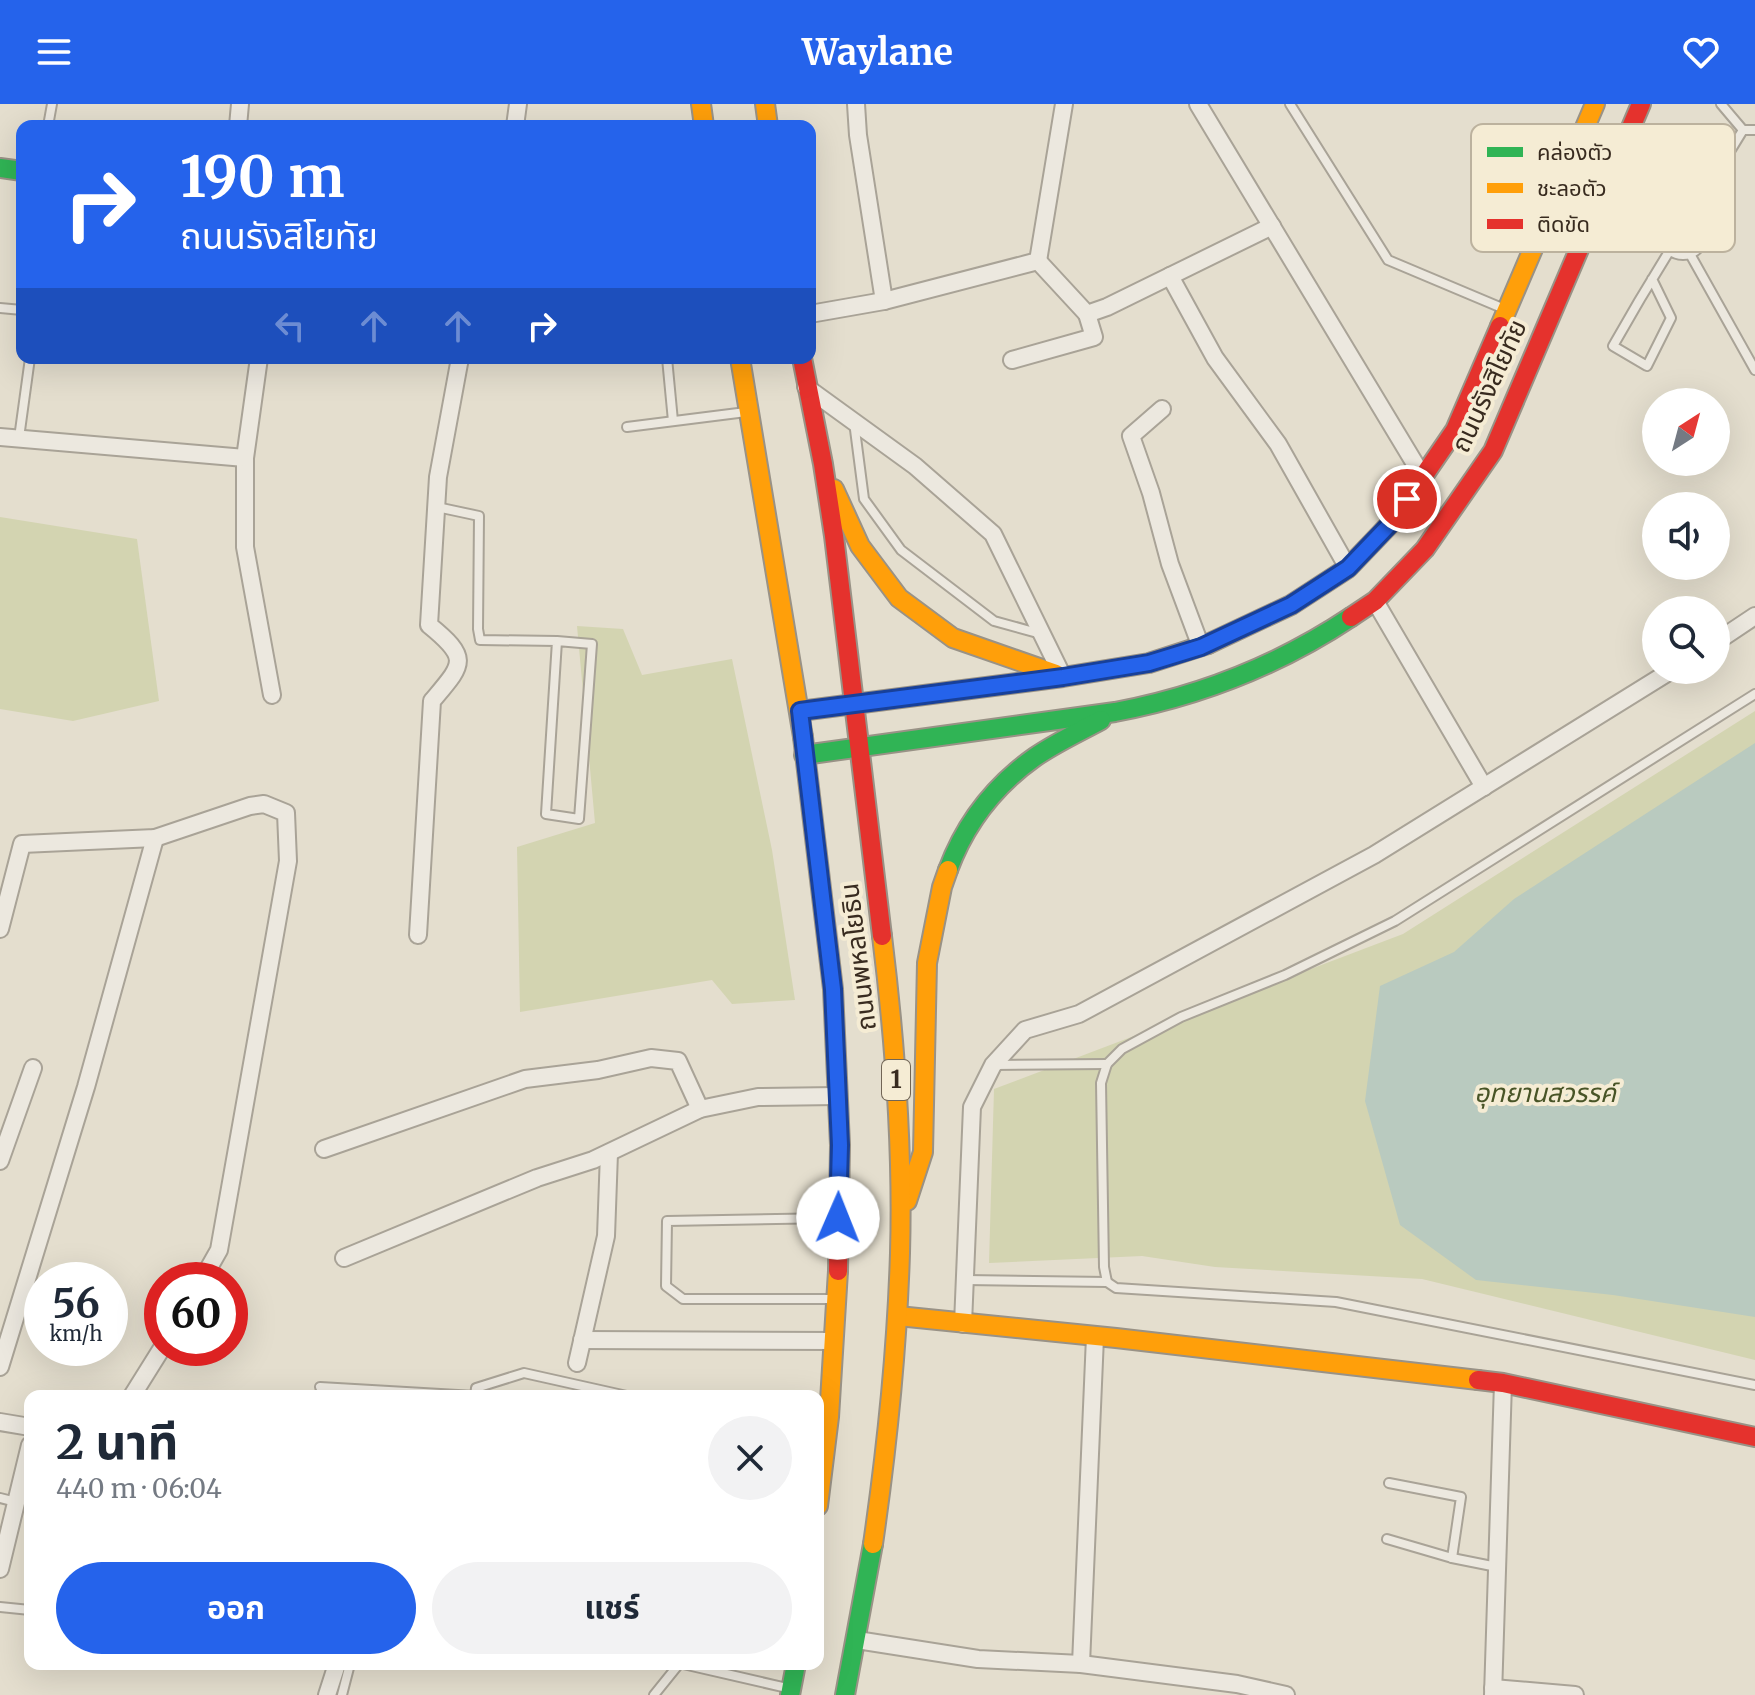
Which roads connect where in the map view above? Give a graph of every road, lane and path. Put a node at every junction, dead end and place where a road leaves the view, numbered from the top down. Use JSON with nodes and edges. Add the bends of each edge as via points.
{"nodes":[{"id":1,"x":856,"y":104,"type":"edge"},
{"id":2,"x":1064,"y":104,"type":"edge"},
{"id":3,"x":1198,"y":104,"type":"edge"},
{"id":4,"x":1290,"y":104,"type":"edge"},
{"id":5,"x":1595,"y":104,"type":"edge"},
{"id":6,"x":1641,"y":104,"type":"edge"},
{"id":7,"x":1723,"y":105,"type":"edge"},
{"id":8,"x":1586,"y":124,"type":"edge"},
{"id":9,"x":1632,"y":124,"type":"edge"},
{"id":10,"x":1743,"y":130,"type":"junction"},
{"id":11,"x":1755,"y":130,"type":"edge"},
{"id":12,"x":1735,"y":143,"type":"edge"},
{"id":13,"x":1272,"y":226,"type":"junction"},
{"id":14,"x":1532,"y":252,"type":"edge"},
{"id":15,"x":1578,"y":252,"type":"edge"},
{"id":16,"x":1669,"y":252,"type":"edge"},
{"id":17,"x":1675,"y":252,"type":"edge"},
{"id":18,"x":1692,"y":252,"type":"edge"},
{"id":19,"x":1690,"y":254,"type":"junction"},
{"id":20,"x":1038,"y":261,"type":"junction"},
{"id":21,"x":1170,"y":276,"type":"junction"},
{"id":22,"x":1652,"y":279,"type":"junction"},
{"id":23,"x":884,"y":301,"type":"junction"},
{"id":24,"x":1507,"y":310,"type":"junction"},
{"id":25,"x":816,"y":313,"type":"edge"},
{"id":26,"x":1087,"y":314,"type":"junction"},
{"id":27,"x":1012,"y":360,"type":"dead end"},
{"id":28,"x":29,"y":364,"type":"edge"},
{"id":29,"x":258,"y":364,"type":"edge"},
{"id":30,"x":459,"y":364,"type":"edge"},
{"id":31,"x":668,"y":364,"type":"edge"},
{"id":32,"x":741,"y":364,"type":"edge"},
{"id":33,"x":803,"y":364,"type":"edge"},
{"id":34,"x":1755,"y":370,"type":"edge"},
{"id":35,"x":806,"y":387,"type":"junction"},
{"id":36,"x":1162,"y":409,"type":"dead end"},
{"id":37,"x":749,"y":411,"type":"junction"},
{"id":38,"x":673,"y":421,"type":"junction"},
{"id":39,"x":854,"y":422,"type":"junction"},
{"id":40,"x":627,"y":427,"type":"dead end"},
{"id":41,"x":0,"y":437,"type":"edge"},
{"id":42,"x":19,"y":439,"type":"junction"},
{"id":43,"x":245,"y":458,"type":"junction"},
{"id":44,"x":823,"y":465,"type":"junction"},
{"id":45,"x":1423,"y":477,"type":"junction"},
{"id":46,"x":436,"y":507,"type":"junction"},
{"id":47,"x":1348,"y":568,"type":"junction"},
{"id":48,"x":1375,"y":601,"type":"junction"},
{"id":49,"x":1755,"y":616,"type":"edge"},
{"id":50,"x":1730,"y":633,"type":"edge"},
{"id":51,"x":1042,"y":634,"type":"junction"},
{"id":52,"x":557,"y":641,"type":"junction"},
{"id":53,"x":1201,"y":647,"type":"junction"},
{"id":54,"x":1063,"y":677,"type":"junction"},
{"id":55,"x":1650,"y":684,"type":"edge"},
{"id":56,"x":1755,"y":694,"type":"edge"},
{"id":57,"x":272,"y":695,"type":"dead end"},
{"id":58,"x":854,"y":704,"type":"junction"},
{"id":59,"x":800,"y":711,"type":"junction"},
{"id":60,"x":1115,"y":712,"type":"junction"},
{"id":61,"x":859,"y":748,"type":"junction"},
{"id":62,"x":804,"y":755,"type":"junction"},
{"id":63,"x":1484,"y":787,"type":"junction"},
{"id":64,"x":155,"y":838,"type":"junction"},
{"id":65,"x":0,"y":929,"type":"edge"},
{"id":66,"x":418,"y":935,"type":"dead end"},
{"id":67,"x":1107,"y":1064,"type":"junction"},
{"id":68,"x":993,"y":1065,"type":"junction"},
{"id":69,"x":33,"y":1068,"type":"dead end"},
{"id":70,"x":837,"y":1096,"type":"junction"},
{"id":71,"x":700,"y":1109,"type":"junction"},
{"id":72,"x":324,"y":1149,"type":"dead end"},
{"id":73,"x":609,"y":1153,"type":"junction"},
{"id":74,"x":0,"y":1159,"type":"edge"},
{"id":75,"x":838,"y":1218,"type":"junction"},
{"id":76,"x":900,"y":1222,"type":"junction"},
{"id":77,"x":344,"y":1258,"type":"dead end"},
{"id":78,"x":212,"y":1262,"type":"edge"},
{"id":79,"x":966,"y":1280,"type":"junction"},
{"id":80,"x":1107,"y":1282,"type":"junction"},
{"id":81,"x":837,"y":1299,"type":"junction"},
{"id":82,"x":898,"y":1316,"type":"junction"},
{"id":83,"x":963,"y":1324,"type":"junction"},
{"id":84,"x":1095,"y":1337,"type":"junction"},
{"id":85,"x":582,"y":1340,"type":"junction"},
{"id":86,"x":834,"y":1341,"type":"junction"},
{"id":87,"x":577,"y":1363,"type":"dead end"},
{"id":88,"x":151,"y":1366,"type":"edge"},
{"id":89,"x":0,"y":1367,"type":"edge"},
{"id":90,"x":1503,"y":1383,"type":"junction"},
{"id":91,"x":1755,"y":1385,"type":"edge"},
{"id":92,"x":136,"y":1390,"type":"edge"},
{"id":93,"x":321,"y":1390,"type":"edge"},
{"id":94,"x":372,"y":1390,"type":"edge"},
{"id":95,"x":476,"y":1390,"type":"edge"},
{"id":96,"x":600,"y":1390,"type":"edge"},
{"id":97,"x":0,"y":1422,"type":"edge"},
{"id":98,"x":24,"y":1426,"type":"edge"},
{"id":99,"x":1755,"y":1437,"type":"edge"},
{"id":100,"x":824,"y":1457,"type":"edge"},
{"id":101,"x":24,"y":1460,"type":"edge"},
{"id":102,"x":1389,"y":1483,"type":"dead end"},
{"id":103,"x":8,"y":1500,"type":"edge"},
{"id":104,"x":1387,"y":1539,"type":"dead end"},
{"id":105,"x":1452,"y":1558,"type":"junction"},
{"id":106,"x":1497,"y":1567,"type":"junction"},
{"id":107,"x":0,"y":1569,"type":"edge"},
{"id":108,"x":0,"y":1607,"type":"edge"},
{"id":109,"x":24,"y":1609,"type":"edge"},
{"id":110,"x":857,"y":1640,"type":"junction"},
{"id":111,"x":1081,"y":1664,"type":"junction"},
{"id":112,"x":335,"y":1670,"type":"edge"},
{"id":113,"x":348,"y":1670,"type":"edge"},
{"id":114,"x":676,"y":1670,"type":"edge"},
{"id":115,"x":705,"y":1670,"type":"edge"},
{"id":116,"x":795,"y":1670,"type":"edge"},
{"id":117,"x":1236,"y":1690,"type":"edge"},
{"id":118,"x":791,"y":1692,"type":"edge"},
{"id":119,"x":1493,"y":1692,"type":"edge"},
{"id":120,"x":327,"y":1695,"type":"edge"},
{"id":121,"x":342,"y":1695,"type":"edge"},
{"id":122,"x":654,"y":1695,"type":"edge"},
{"id":123,"x":845,"y":1695,"type":"edge"},
{"id":124,"x":1286,"y":1695,"type":"edge"},
{"id":125,"x":1575,"y":1695,"type":"edge"}],
"edges":[{"from":1,"to":23,"type":"street"},
{"from":2,"to":20,"type":"street"},
{"from":3,"to":13,"type":"street"},
{"from":4,"to":24,"type":"lane","via":[[1388,260]]},
{"from":5,"to":8,"type":"main road","name":"ถนนรังสิโยทัย"},
{"from":6,"to":9,"type":"main road","name":"ถนนรังสิโยทัย"},
{"from":7,"to":10,"type":"lane"},
{"from":10,"to":11,"type":"lane"},
{"from":10,"to":12,"type":"lane"},
{"from":13,"to":21,"type":"street"},
{"from":13,"to":45,"type":"street"},
{"from":14,"to":24,"type":"main road","name":"ถนนรังสิโยทัย"},
{"from":15,"to":48,"type":"main road","name":"ถนนรังสิโยทัย","via":[[1493,451],[1425,549]]},
{"from":16,"to":22,"type":"lane"},
{"from":17,"to":19,"type":"lane"},
{"from":18,"to":19,"type":"lane"},
{"from":19,"to":34,"type":"lane"},
{"from":20,"to":23,"type":"street"},
{"from":20,"to":26,"type":"street"},
{"from":21,"to":26,"type":"street"},
{"from":21,"to":47,"type":"street","via":[[1215,358],[1278,444]]},
{"from":22,"to":22,"type":"lane","via":[[1613,346],[1647,366],[1671,318]]},
{"from":23,"to":25,"type":"street"},
{"from":24,"to":45,"type":"main road","name":"ถนนรังสิโยทัย","via":[[1455,430]]},
{"from":26,"to":27,"type":"street","via":[[1094,337]]},
{"from":28,"to":42,"type":"lane"},
{"from":29,"to":43,"type":"street"},
{"from":30,"to":46,"type":"street"},
{"from":31,"to":38,"type":"lane"},
{"from":32,"to":37,"type":"main road","name":"ถนนพหลโยธิน"},
{"from":33,"to":35,"type":"main road","name":"ถนนพหลโยธิน","number":"1"},
{"from":35,"to":39,"type":"street"},
{"from":35,"to":44,"type":"main road","name":"ถนนพหลโยธิน","number":"1"},
{"from":36,"to":53,"type":"street","via":[[1131,436]]},
{"from":37,"to":38,"type":"lane"},
{"from":37,"to":59,"type":"main road","name":"ถนนพหลโยธิน"},
{"from":38,"to":40,"type":"lane"},
{"from":39,"to":51,"type":"street","via":[[915,466],[993,534]]},
{"from":39,"to":51,"type":"lane","via":[[864,499],[901,550],[994,621]]},
{"from":41,"to":42,"type":"street"},
{"from":42,"to":43,"type":"street"},
{"from":43,"to":57,"type":"street","via":[[245,547]]},
{"from":44,"to":54,"type":"main road","via":[[860,546],[899,598],[953,638]]},
{"from":44,"to":58,"type":"main road","name":"ถนนพหลโยธิน","number":"1"},
{"from":45,"to":47,"type":"main road","name":"ถนนรังสิโยทัย","via":[[1392,522]]},
{"from":46,"to":52,"type":"lane","via":[[479,516],[480,640]]},
{"from":46,"to":66,"type":"street","via":[[429,625],[457,654],[456,672],[432,701]]},
{"from":47,"to":53,"type":"main road","name":"ถนนรังสิโยทัย","via":[[1291,605]]},
{"from":48,"to":60,"type":"main road","name":"ถนนรังสิโยทัย","via":[[1312,643],[1216,687]]},
{"from":48,"to":63,"type":"street"},
{"from":49,"to":50,"type":"street"},
{"from":51,"to":54,"type":"street"},
{"from":52,"to":52,"type":"lane","via":[[546,814],[579,819],[592,644]]},
{"from":53,"to":54,"type":"main road","name":"ถนนรังสิโยทัย","via":[[1149,663]]},
{"from":54,"to":58,"type":"main road","name":"ถนนรังสิโยทัย"},
{"from":55,"to":63,"type":"street"},
{"from":56,"to":67,"type":"lane","via":[[1395,921],[1285,975],[1181,1017],[1122,1049]]},
{"from":58,"to":59,"type":"main road","name":"ถนนรังสิโยทัย"},
{"from":58,"to":61,"type":"main road","name":"ถนนพหลโยธิน","number":"1"},
{"from":59,"to":62,"type":"main road","name":"ถนนพหลโยธิน"},
{"from":60,"to":61,"type":"main road","name":"ถนนรังสิโยทัย"},
{"from":60,"to":76,"type":"main road","via":[[1035,757],[990,797],[960,838],[942,887],[927,963],[923,1152]]},
{"from":61,"to":62,"type":"main road","name":"ถนนรังสิโยทัย"},
{"from":61,"to":76,"type":"main road","name":"ถนนพหลโยธิน","number":"1","via":[[891,1010]]},
{"from":62,"to":70,"type":"main road","name":"ถนนพหลโยธิน","via":[[833,989]]},
{"from":63,"to":68,"type":"street","via":[[1374,855],[1079,1014],[1025,1030]]},
{"from":64,"to":65,"type":"street","via":[[22,844]]},
{"from":64,"to":78,"type":"street","via":[[250,806],[264,804],[286,813],[288,861],[219,1250]]},
{"from":64,"to":89,"type":"street"},
{"from":67,"to":68,"type":"lane"},
{"from":67,"to":80,"type":"lane","via":[[1101,1083]]},
{"from":68,"to":79,"type":"street","via":[[972,1107]]},
{"from":69,"to":74,"type":"street"},
{"from":70,"to":71,"type":"street","via":[[758,1097]]},
{"from":70,"to":75,"type":"main road","name":"ถนนพหลโยธิน"},
{"from":71,"to":72,"type":"street","via":[[678,1061],[651,1058],[525,1079]]},
{"from":71,"to":73,"type":"street"},
{"from":73,"to":77,"type":"street"},
{"from":73,"to":85,"type":"street","via":[[606,1236]]},
{"from":75,"to":81,"type":"main road","name":"ถนนพหลโยธิน"},
{"from":75,"to":81,"type":"lane","via":[[667,1221],[666,1273],[666,1286],[683,1299]]},
{"from":76,"to":82,"type":"main road","name":"ถนนพหลโยธิน","number":"1"},
{"from":79,"to":80,"type":"lane"},
{"from":79,"to":83,"type":"street"},
{"from":80,"to":91,"type":"lane","via":[[1116,1288],[1336,1302]]},
{"from":81,"to":86,"type":"main road","name":"ถนนพหลโยธิน"},
{"from":82,"to":83,"type":"main road"},
{"from":82,"to":110,"type":"main road","name":"ถนนพหลโยธิน","number":"1"},
{"from":83,"to":84,"type":"main road"},
{"from":84,"to":90,"type":"main road"},
{"from":84,"to":111,"type":"street"},
{"from":85,"to":86,"type":"street"},
{"from":85,"to":87,"type":"street"},
{"from":86,"to":100,"type":"main road","name":"ถนนพหลโยธิน"},
{"from":88,"to":92,"type":"street"},
{"from":90,"to":99,"type":"main road"},
{"from":90,"to":106,"type":"street"},
{"from":93,"to":94,"type":"lane"},
{"from":95,"to":96,"type":"lane","via":[[524,1373]]},
{"from":97,"to":98,"type":"street"},
{"from":101,"to":103,"type":"street"},
{"from":102,"to":105,"type":"lane","via":[[1461,1497]]},
{"from":103,"to":107,"type":"street"},
{"from":104,"to":105,"type":"lane"},
{"from":105,"to":106,"type":"lane"},
{"from":106,"to":119,"type":"street"},
{"from":108,"to":109,"type":"lane"},
{"from":110,"to":111,"type":"street","via":[[978,1659]]},
{"from":110,"to":123,"type":"main road","name":"ถนนพหลโยธิน","number":"1"},
{"from":111,"to":117,"type":"street"},
{"from":112,"to":120,"type":"street"},
{"from":113,"to":121,"type":"lane"},
{"from":114,"to":122,"type":"lane"},
{"from":115,"to":118,"type":"lane"},
{"from":116,"to":118,"type":"main road"},
{"from":117,"to":124,"type":"street"},
{"from":119,"to":125,"type":"street"}]}
